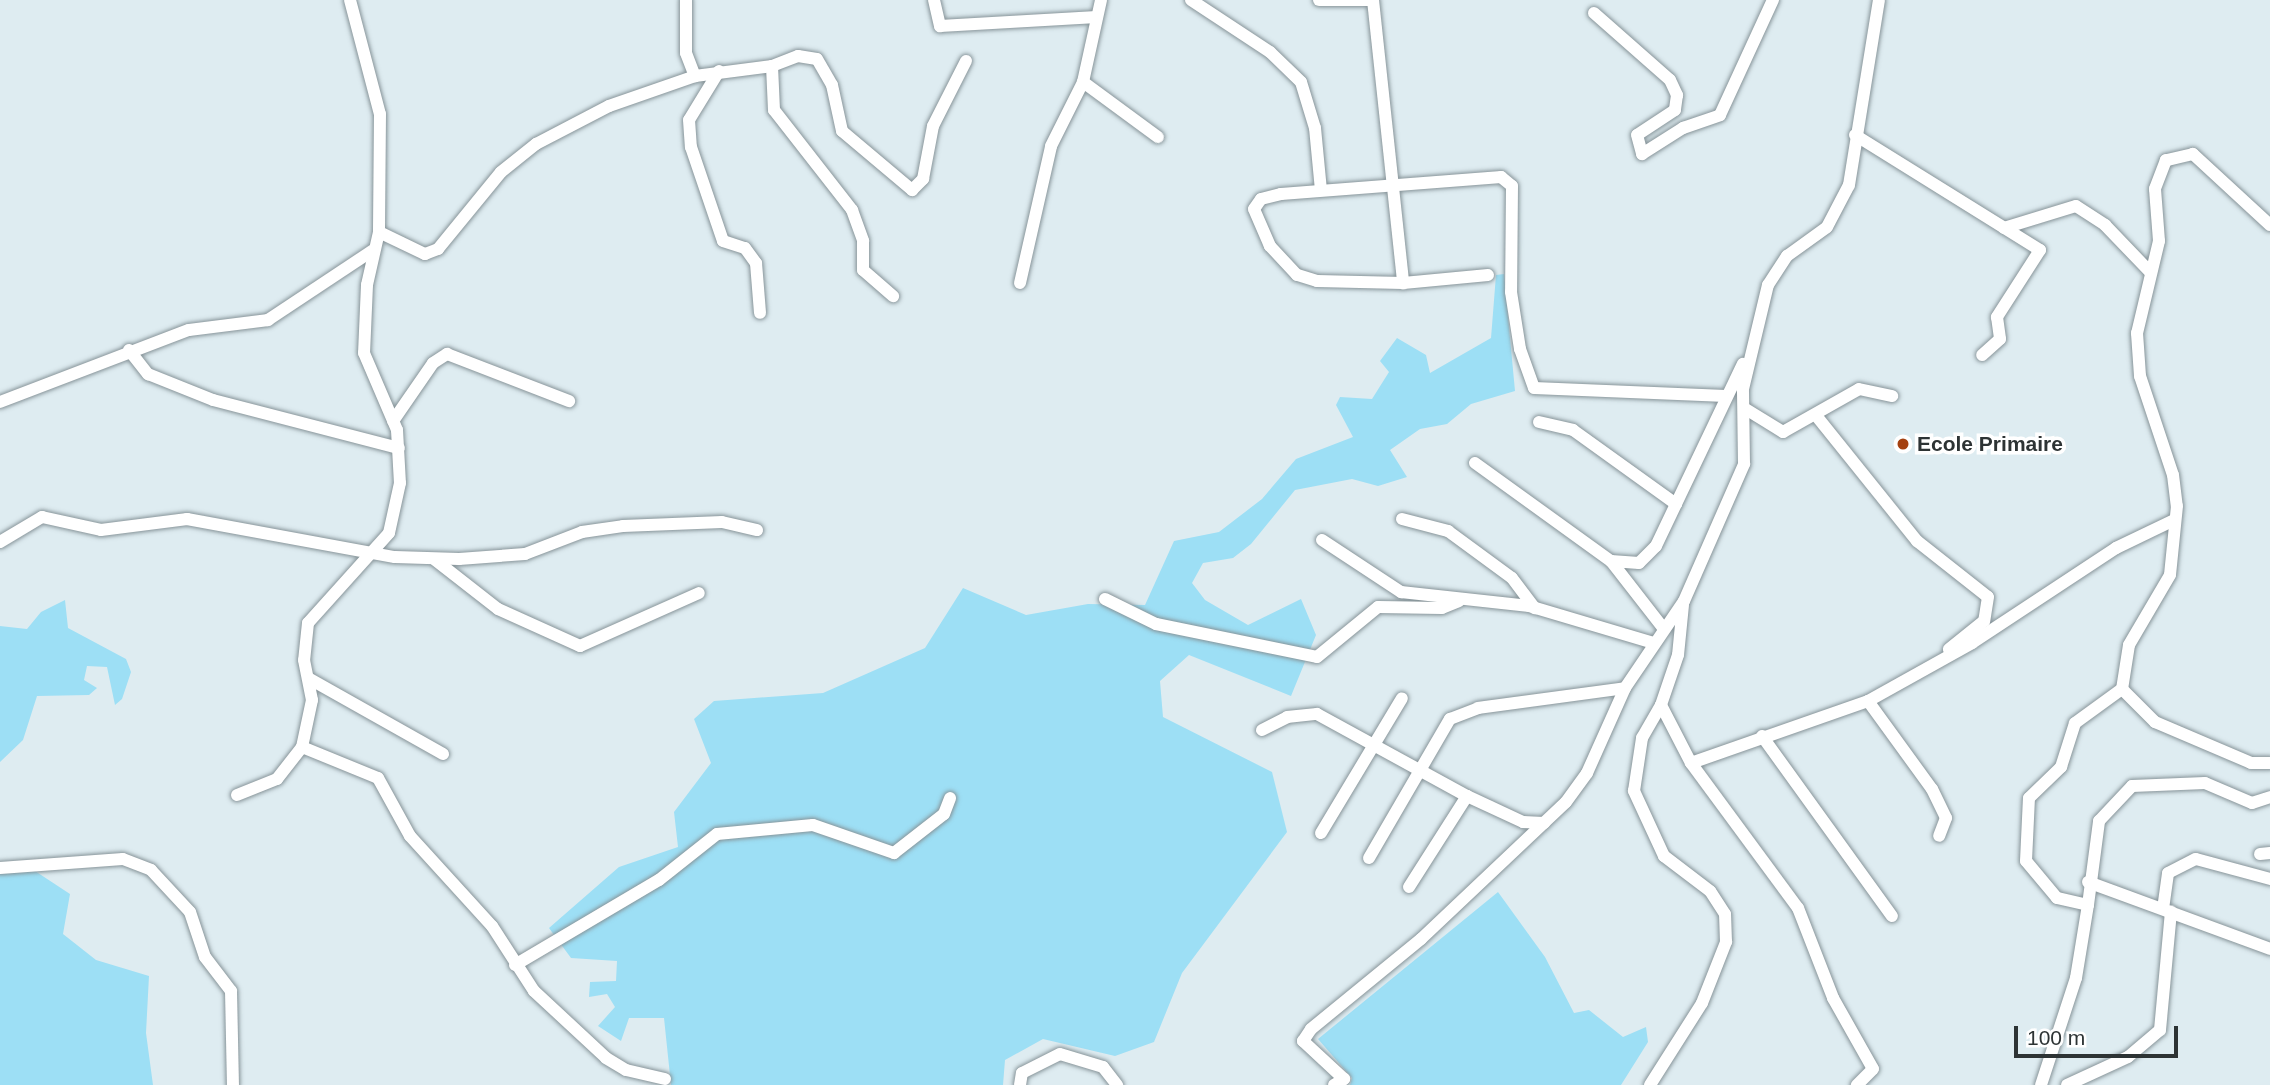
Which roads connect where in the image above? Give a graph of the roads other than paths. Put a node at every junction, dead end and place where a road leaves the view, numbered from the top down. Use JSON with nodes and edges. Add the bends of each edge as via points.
{"nodes":[{"id":1,"x":350,"y":0,"type":"edge"},
{"id":2,"x":686,"y":0,"type":"edge"},
{"id":3,"x":934,"y":0,"type":"edge"},
{"id":4,"x":1101,"y":0,"type":"edge"},
{"id":5,"x":1191,"y":0,"type":"edge"},
{"id":6,"x":1320,"y":0,"type":"edge"},
{"id":7,"x":1371,"y":0,"type":"edge"},
{"id":8,"x":1773,"y":0,"type":"edge"},
{"id":9,"x":1880,"y":0,"type":"edge"},
{"id":10,"x":1594,"y":13,"type":"dead end"},
{"id":11,"x":1097,"y":18,"type":"junction"},
{"id":12,"x":966,"y":61,"type":"dead end"},
{"id":13,"x":772,"y":66,"type":"junction"},
{"id":14,"x":719,"y":71,"type":"junction"},
{"id":15,"x":695,"y":76,"type":"junction"},
{"id":16,"x":1083,"y":82,"type":"junction"},
{"id":17,"x":1855,"y":135,"type":"junction"},
{"id":18,"x":1158,"y":136,"type":"dead end"},
{"id":19,"x":1395,"y":186,"type":"junction"},
{"id":20,"x":1321,"y":190,"type":"junction"},
{"id":21,"x":2270,"y":225,"type":"edge"},
{"id":22,"x":2004,"y":228,"type":"junction"},
{"id":23,"x":379,"y":232,"type":"junction"},
{"id":24,"x":372,"y":251,"type":"junction"},
{"id":25,"x":2150,"y":272,"type":"junction"},
{"id":26,"x":1488,"y":275,"type":"dead end"},
{"id":27,"x":1403,"y":283,"type":"junction"},
{"id":28,"x":1020,"y":284,"type":"dead end"},
{"id":29,"x":893,"y":296,"type":"dead end"},
{"id":30,"x":760,"y":313,"type":"dead end"},
{"id":31,"x":129,"y":350,"type":"junction"},
{"id":32,"x":1749,"y":355,"type":"junction"},
{"id":33,"x":1982,"y":355,"type":"dead end"},
{"id":34,"x":1726,"y":396,"type":"junction"},
{"id":35,"x":1892,"y":396,"type":"dead end"},
{"id":36,"x":569,"y":401,"type":"dead end"},
{"id":37,"x":0,"y":402,"type":"edge"},
{"id":38,"x":1744,"y":408,"type":"junction"},
{"id":39,"x":1818,"y":418,"type":"junction"},
{"id":40,"x":393,"y":421,"type":"junction"},
{"id":41,"x":1539,"y":422,"type":"dead end"},
{"id":42,"x":400,"y":447,"type":"junction"},
{"id":43,"x":1475,"y":463,"type":"dead end"},
{"id":44,"x":1676,"y":504,"type":"junction"},
{"id":45,"x":1402,"y":519,"type":"dead end"},
{"id":46,"x":2172,"y":520,"type":"junction"},
{"id":47,"x":757,"y":530,"type":"dead end"},
{"id":48,"x":1321,"y":540,"type":"dead end"},
{"id":49,"x":0,"y":542,"type":"edge"},
{"id":50,"x":374,"y":552,"type":"junction"},
{"id":51,"x":434,"y":559,"type":"junction"},
{"id":52,"x":1612,"y":561,"type":"junction"},
{"id":53,"x":699,"y":593,"type":"dead end"},
{"id":54,"x":1105,"y":599,"type":"dead end"},
{"id":55,"x":1459,"y":601,"type":"junction"},
{"id":56,"x":1684,"y":601,"type":"junction"},
{"id":57,"x":1535,"y":608,"type":"junction"},
{"id":58,"x":1664,"y":629,"type":"junction"},
{"id":59,"x":1654,"y":643,"type":"junction"},
{"id":60,"x":1932,"y":662,"type":"junction"},
{"id":61,"x":308,"y":678,"type":"junction"},
{"id":62,"x":1625,"y":688,"type":"junction"},
{"id":63,"x":2122,"y":689,"type":"junction"},
{"id":64,"x":1402,"y":698,"type":"dead end"},
{"id":65,"x":1868,"y":701,"type":"junction"},
{"id":66,"x":1661,"y":705,"type":"junction"},
{"id":67,"x":1262,"y":730,"type":"dead end"},
{"id":68,"x":1762,"y":736,"type":"junction"},
{"id":69,"x":1374,"y":746,"type":"junction"},
{"id":70,"x":302,"y":747,"type":"junction"},
{"id":71,"x":443,"y":754,"type":"dead end"},
{"id":72,"x":1691,"y":763,"type":"junction"},
{"id":73,"x":2270,"y":763,"type":"edge"},
{"id":74,"x":1421,"y":772,"type":"junction"},
{"id":75,"x":237,"y":795,"type":"dead end"},
{"id":76,"x":1467,"y":796,"type":"junction"},
{"id":77,"x":2270,"y":797,"type":"edge"},
{"id":78,"x":950,"y":798,"type":"dead end"},
{"id":79,"x":1544,"y":822,"type":"junction"},
{"id":80,"x":1321,"y":833,"type":"dead end"},
{"id":81,"x":1938,"y":836,"type":"dead end"},
{"id":82,"x":1368,"y":858,"type":"dead end"},
{"id":83,"x":0,"y":869,"type":"edge"},
{"id":84,"x":2270,"y":879,"type":"edge"},
{"id":85,"x":2088,"y":882,"type":"junction"},
{"id":86,"x":1409,"y":887,"type":"dead end"},
{"id":87,"x":2088,"y":905,"type":"junction"},
{"id":88,"x":2167,"y":910,"type":"junction"},
{"id":89,"x":1892,"y":916,"type":"dead end"},
{"id":90,"x":2270,"y":949,"type":"edge"},
{"id":91,"x":515,"y":965,"type":"junction"},
{"id":92,"x":664,"y":1079,"type":"dead end"},
{"id":93,"x":233,"y":1085,"type":"edge"},
{"id":94,"x":1020,"y":1085,"type":"edge"},
{"id":95,"x":1117,"y":1085,"type":"edge"},
{"id":96,"x":1334,"y":1085,"type":"edge"},
{"id":97,"x":1650,"y":1085,"type":"edge"},
{"id":98,"x":1857,"y":1085,"type":"edge"},
{"id":99,"x":2040,"y":1085,"type":"edge"},
{"id":100,"x":2067,"y":1085,"type":"edge"}],
"edges":[{"from":1,"to":23,"type":"street","via":[[380,114]]},
{"from":2,"to":15,"type":"street","via":[[686,53]]},
{"from":3,"to":11,"type":"street","via":[[940,26]]},
{"from":4,"to":11,"type":"street"},
{"from":5,"to":20,"type":"street","via":[[1270,52],[1301,82],[1315,128]]},
{"from":6,"to":7,"type":"street"},
{"from":7,"to":19,"type":"street"},
{"from":8,"to":10,"type":"street","via":[[1720,115],[1682,128],[1642,154],[1637,135],[1675,110],[1677,95],[1670,80]]},
{"from":9,"to":17,"type":"street"},
{"from":11,"to":16,"type":"street"},
{"from":12,"to":13,"type":"street","via":[[933,126],[923,178],[912,190],[842,131],[830,78],[817,59],[798,56]]},
{"from":13,"to":14,"type":"street"},
{"from":13,"to":29,"type":"street","via":[[774,110],[852,210],[863,241],[863,270]]},
{"from":14,"to":15,"type":"street"},
{"from":14,"to":30,"type":"street","via":[[689,120],[691,146],[723,241],[745,248],[756,263]]},
{"from":15,"to":23,"type":"street","via":[[609,106],[536,144],[501,172],[438,249],[425,254]]},
{"from":16,"to":18,"type":"street"},
{"from":16,"to":28,"type":"street","via":[[1051,146]]},
{"from":17,"to":22,"type":"street"},
{"from":17,"to":32,"type":"street","via":[[1849,185],[1837,210],[1827,227],[1777,268]]},
{"from":19,"to":20,"type":"street"},
{"from":19,"to":27,"type":"street"},
{"from":19,"to":34,"type":"street","via":[[1501,177],[1512,186],[1511,292],[1534,388]]},
{"from":20,"to":27,"type":"street","via":[[1261,199],[1254,209],[1270,246],[1297,275],[1317,281]]},
{"from":21,"to":25,"type":"street","via":[[2193,154],[2172,155],[2155,189],[2159,241]]},
{"from":22,"to":25,"type":"street","via":[[2076,206],[2105,225]]},
{"from":22,"to":33,"type":"street","via":[[2040,250],[1997,317],[2000,339]]},
{"from":23,"to":24,"type":"street"},
{"from":24,"to":31,"type":"street","via":[[268,320],[189,330]]},
{"from":24,"to":40,"type":"street","via":[[364,353]]},
{"from":25,"to":46,"type":"street","via":[[2137,333],[2140,376],[2174,475]]},
{"from":26,"to":27,"type":"street"},
{"from":31,"to":37,"type":"street"},
{"from":31,"to":42,"type":"street","via":[[148,374],[213,400]]},
{"from":32,"to":34,"type":"street"},
{"from":32,"to":38,"type":"street"},
{"from":34,"to":44,"type":"street"},
{"from":35,"to":39,"type":"street","via":[[1859,389]]},
{"from":36,"to":40,"type":"street","via":[[447,354],[433,363]]},
{"from":38,"to":39,"type":"street","via":[[1783,432]]},
{"from":38,"to":56,"type":"street","via":[[1744,464]]},
{"from":39,"to":60,"type":"street","via":[[1917,541],[1988,597],[1984,621]]},
{"from":40,"to":42,"type":"street"},
{"from":41,"to":44,"type":"street","via":[[1573,430]]},
{"from":42,"to":50,"type":"street","via":[[395,514]]},
{"from":43,"to":52,"type":"street"},
{"from":44,"to":52,"type":"street","via":[[1647,558]]},
{"from":45,"to":57,"type":"street","via":[[1448,531],[1512,578]]},
{"from":46,"to":60,"type":"street","via":[[2116,548]]},
{"from":46,"to":63,"type":"street","via":[[2169,575],[2129,645]]},
{"from":47,"to":51,"type":"street","via":[[722,522],[623,526],[582,532],[525,554]]},
{"from":48,"to":55,"type":"street","via":[[1401,592]]},
{"from":49,"to":50,"type":"street","via":[[42,517],[101,530],[187,519]]},
{"from":50,"to":51,"type":"street"},
{"from":50,"to":61,"type":"street","via":[[308,623],[303,641]]},
{"from":51,"to":53,"type":"street","via":[[498,610],[580,646]]},
{"from":52,"to":58,"type":"street"},
{"from":54,"to":55,"type":"street","via":[[1156,624],[1317,657],[1378,607],[1443,608]]},
{"from":55,"to":57,"type":"street"},
{"from":56,"to":58,"type":"street"},
{"from":56,"to":66,"type":"street","via":[[1678,655]]},
{"from":57,"to":59,"type":"street"},
{"from":58,"to":59,"type":"street"},
{"from":59,"to":62,"type":"street"},
{"from":60,"to":65,"type":"street"},
{"from":61,"to":70,"type":"street","via":[[312,700]]},
{"from":61,"to":71,"type":"street"},
{"from":62,"to":74,"type":"street","via":[[1464,712],[1450,719]]},
{"from":62,"to":79,"type":"street","via":[[1587,773]]},
{"from":63,"to":73,"type":"street","via":[[2155,722],[2251,763]]},
{"from":63,"to":87,"type":"street","via":[[2075,723],[2061,766],[2029,798],[2026,861],[2057,898]]},
{"from":64,"to":69,"type":"street"},
{"from":65,"to":68,"type":"street"},
{"from":65,"to":81,"type":"street","via":[[1932,789],[1946,818]]},
{"from":66,"to":72,"type":"street"},
{"from":66,"to":97,"type":"street","via":[[1642,738],[1634,791],[1664,856],[1710,891],[1725,915],[1726,942],[1702,1003]]},
{"from":67,"to":69,"type":"street","via":[[1287,717],[1317,714]]},
{"from":68,"to":72,"type":"street"},
{"from":68,"to":89,"type":"street"},
{"from":69,"to":74,"type":"street"},
{"from":69,"to":80,"type":"street"},
{"from":70,"to":75,"type":"street","via":[[277,779]]},
{"from":70,"to":91,"type":"street","via":[[365,769],[388,788],[404,828],[492,926]]},
{"from":72,"to":98,"type":"street","via":[[1798,908],[1833,998],[1873,1069]]},
{"from":74,"to":76,"type":"street"},
{"from":74,"to":82,"type":"street"},
{"from":76,"to":79,"type":"street","via":[[1523,822]]},
{"from":76,"to":86,"type":"street"},
{"from":77,"to":85,"type":"street","via":[[2252,803],[2205,783],[2132,786],[2099,821]]},
{"from":78,"to":91,"type":"street","via":[[944,814],[894,853],[813,825],[717,834],[659,880]]},
{"from":79,"to":96,"type":"street","via":[[1421,939],[1311,1029],[1303,1041],[1344,1079]]},
{"from":83,"to":93,"type":"street","via":[[123,859],[152,870],[190,912],[205,957],[231,991],[237,1013]]},
{"from":84,"to":88,"type":"street","via":[[2196,859],[2168,873]]},
{"from":85,"to":87,"type":"street"},
{"from":85,"to":88,"type":"street"},
{"from":87,"to":99,"type":"street","via":[[2076,978]]},
{"from":88,"to":90,"type":"street"},
{"from":88,"to":100,"type":"street","via":[[2160,1030],[2128,1057]]},
{"from":91,"to":92,"type":"street","via":[[606,1058],[626,1070]]},
{"from":94,"to":95,"type":"street","via":[[1022,1073],[1060,1054],[1103,1067]]}]}
